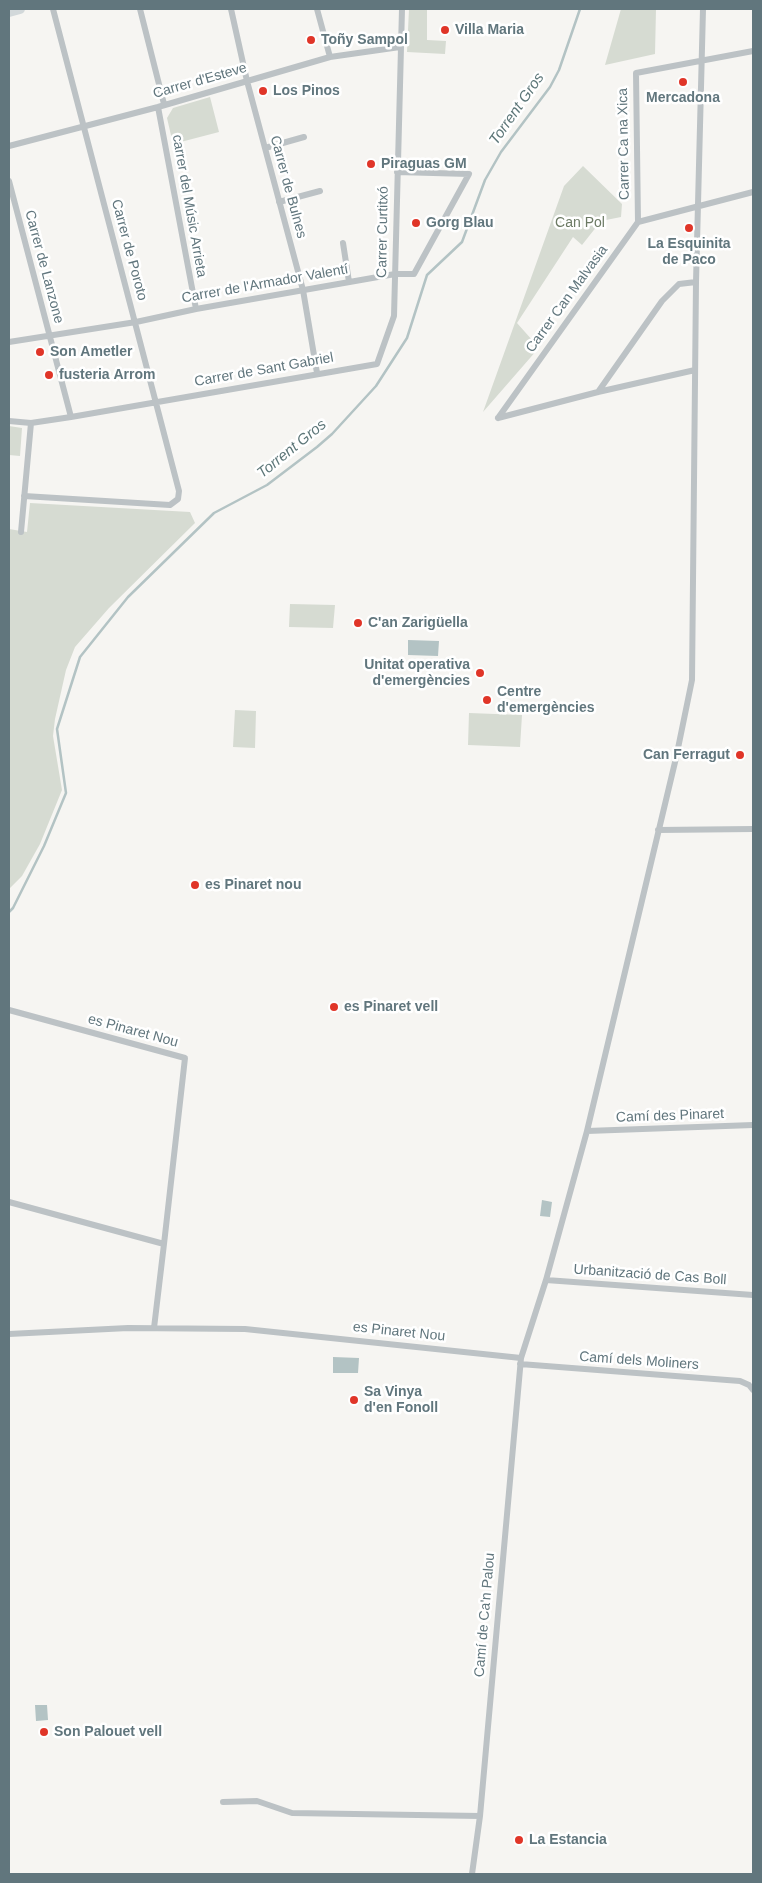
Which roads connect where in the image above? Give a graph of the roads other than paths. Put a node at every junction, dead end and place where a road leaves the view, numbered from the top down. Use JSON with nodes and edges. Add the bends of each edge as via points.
{"nodes":[{"id":1,"x":20,"y":9,"type":"edge"},
{"id":2,"x":52,"y":9,"type":"edge"},
{"id":3,"x":140,"y":9,"type":"edge"},
{"id":4,"x":230,"y":9,"type":"edge"},
{"id":5,"x":317,"y":9,"type":"edge"},
{"id":6,"x":402,"y":9,"type":"edge"},
{"id":7,"x":703,"y":9,"type":"edge"},
{"id":8,"x":9,"y":12,"type":"edge"},
{"id":9,"x":400,"y":47,"type":"junction"},
{"id":10,"x":753,"y":51,"type":"edge"},
{"id":11,"x":330,"y":57,"type":"junction"},
{"id":12,"x":703,"y":62,"type":"junction"},
{"id":13,"x":247,"y":80,"type":"junction"},
{"id":14,"x":161,"y":105,"type":"junction"},
{"id":15,"x":82,"y":125,"type":"junction"},
{"id":16,"x":304,"y":137,"type":"dead end"},
{"id":17,"x":9,"y":146,"type":"edge"},
{"id":18,"x":265,"y":148,"type":"junction"},
{"id":19,"x":397,"y":172,"type":"junction"},
{"id":20,"x":9,"y":181,"type":"edge"},
{"id":21,"x":320,"y":191,"type":"dead end"},
{"id":22,"x":753,"y":192,"type":"edge"},
{"id":23,"x":279,"y":202,"type":"junction"},
{"id":24,"x":699,"y":207,"type":"junction"},
{"id":25,"x":638,"y":222,"type":"junction"},
{"id":26,"x":343,"y":243,"type":"dead end"},
{"id":27,"x":395,"y":274,"type":"junction"},
{"id":28,"x":349,"y":282,"type":"junction"},
{"id":29,"x":696,"y":282,"type":"junction"},
{"id":30,"x":302,"y":290,"type":"junction"},
{"id":31,"x":196,"y":309,"type":"junction"},
{"id":32,"x":136,"y":322,"type":"junction"},
{"id":33,"x":49,"y":335,"type":"junction"},
{"id":34,"x":9,"y":342,"type":"edge"},
{"id":35,"x":377,"y":364,"type":"joint"},
{"id":36,"x":695,"y":370,"type":"junction"},
{"id":37,"x":317,"y":373,"type":"junction"},
{"id":38,"x":598,"y":392,"type":"junction"},
{"id":39,"x":156,"y":402,"type":"junction"},
{"id":40,"x":71,"y":417,"type":"junction"},
{"id":41,"x":9,"y":421,"type":"edge"},
{"id":42,"x":31,"y":423,"type":"junction"},
{"id":43,"x":24,"y":496,"type":"junction"},
{"id":44,"x":21,"y":532,"type":"dead end"},
{"id":45,"x":753,"y":829,"type":"edge"},
{"id":46,"x":658,"y":830,"type":"junction"},
{"id":47,"x":9,"y":1010,"type":"edge"},
{"id":48,"x":753,"y":1125,"type":"edge"},
{"id":49,"x":587,"y":1131,"type":"junction"},
{"id":50,"x":9,"y":1202,"type":"edge"},
{"id":51,"x":164,"y":1244,"type":"junction"},
{"id":52,"x":546,"y":1280,"type":"junction"},
{"id":53,"x":753,"y":1295,"type":"edge"},
{"id":54,"x":154,"y":1328,"type":"junction"},
{"id":55,"x":9,"y":1334,"type":"edge"},
{"id":56,"x":520,"y":1361,"type":"junction"},
{"id":57,"x":753,"y":1390,"type":"edge"},
{"id":58,"x":223,"y":1802,"type":"dead end"},
{"id":59,"x":480,"y":1816,"type":"junction"},
{"id":60,"x":472,"y":1874,"type":"edge"}],
"edges":[{"from":1,"to":8,"type":"main road"},
{"from":2,"to":15,"type":"street","name":"Carrer de Poroto"},
{"from":3,"to":14,"type":"street","name":"carrer del Músic Arrieta"},
{"from":4,"to":13,"type":"street","name":"Carrer de Bulnes"},
{"from":5,"to":11,"type":"street"},
{"from":6,"to":9,"type":"street","name":"Carrer Curtitxó"},
{"from":7,"to":12,"type":"street","name":"Camí de Ca'n Palou"},
{"from":9,"to":11,"type":"street","name":"Carrer d'Esteve"},
{"from":9,"to":19,"type":"street","name":"Carrer Curtitxó"},
{"from":10,"to":12,"type":"street"},
{"from":11,"to":13,"type":"street","name":"Carrer d'Esteve"},
{"from":12,"to":24,"type":"street","name":"Camí de Ca'n Palou"},
{"from":12,"to":25,"type":"street","name":"Carrer Ca na Xica","via":[[636,73]]},
{"from":13,"to":14,"type":"street","name":"Carrer d'Esteve"},
{"from":13,"to":18,"type":"street","name":"Carrer de Bulnes"},
{"from":14,"to":15,"type":"street","name":"Carrer d'Esteve"},
{"from":14,"to":31,"type":"street","name":"carrer del Músic Arrieta"},
{"from":15,"to":17,"type":"street","name":"Carrer d'Esteve"},
{"from":15,"to":32,"type":"street","name":"Carrer de Poroto"},
{"from":16,"to":18,"type":"street"},
{"from":18,"to":23,"type":"street","name":"Carrer de Bulnes"},
{"from":19,"to":27,"type":"street","name":"Carrer Curtitxó"},
{"from":19,"to":27,"type":"street","name":"Carrer de l'Armador Valentí","via":[[469,174],[414,274]]},
{"from":20,"to":33,"type":"street","name":"Carrer de Lanzone"},
{"from":21,"to":23,"type":"street"},
{"from":22,"to":24,"type":"street"},
{"from":23,"to":30,"type":"street","name":"Carrer de Bulnes"},
{"from":24,"to":25,"type":"street"},
{"from":24,"to":29,"type":"street","name":"Camí de Ca'n Palou"},
{"from":25,"to":38,"type":"street","name":"Carrer Can Malvasia","via":[[498,418]]},
{"from":26,"to":28,"type":"street"},
{"from":27,"to":28,"type":"street","name":"Carrer de l'Armador Valentí"},
{"from":27,"to":35,"type":"street","name":"Carrer Curtitxó","via":[[394,316]]},
{"from":28,"to":30,"type":"street","name":"Carrer de l'Armador Valentí"},
{"from":29,"to":36,"type":"street","name":"Camí de Ca'n Palou"},
{"from":29,"to":38,"type":"street","via":[[679,284],[662,301]]},
{"from":30,"to":31,"type":"street","name":"Carrer de l'Armador Valentí"},
{"from":30,"to":37,"type":"street","name":"Carrer de Bulnes"},
{"from":31,"to":32,"type":"street","name":"Carrer de l'Armador Valentí"},
{"from":32,"to":33,"type":"street","name":"Carrer de l'Armador Valentí"},
{"from":32,"to":39,"type":"street","name":"Carrer de Poroto"},
{"from":33,"to":34,"type":"street","name":"Carrer de l'Armador Valentí"},
{"from":33,"to":40,"type":"street","name":"Carrer de Lanzone"},
{"from":35,"to":37,"type":"street","name":"Carrer de Sant Gabriel"},
{"from":36,"to":38,"type":"street"},
{"from":36,"to":46,"type":"street","name":"Camí de Ca'n Palou","via":[[692,680]]},
{"from":37,"to":39,"type":"street","name":"Carrer de Sant Gabriel"},
{"from":39,"to":40,"type":"street","name":"Carrer de Sant Gabriel"},
{"from":39,"to":43,"type":"street","name":"Carrer de Poroto","via":[[179,491],[178,499],[170,505]]},
{"from":40,"to":42,"type":"street","name":"Carrer de Sant Gabriel"},
{"from":41,"to":42,"type":"street","name":"Carrer de Sant Gabriel"},
{"from":42,"to":43,"type":"street"},
{"from":43,"to":44,"type":"street"},
{"from":45,"to":46,"type":"street"},
{"from":46,"to":49,"type":"street","name":"Camí de Ca'n Palou"},
{"from":47,"to":51,"type":"street","name":"es Pinaret Nou","via":[[185,1058]]},
{"from":48,"to":49,"type":"street","name":"Camí des Pinaret"},
{"from":49,"to":52,"type":"street","name":"Camí de Ca'n Palou"},
{"from":50,"to":51,"type":"street"},
{"from":51,"to":54,"type":"street","name":"es Pinaret Nou"},
{"from":52,"to":53,"type":"street","name":"Urbanització de Cas Boll"},
{"from":52,"to":56,"type":"street","name":"Camí de Ca'n Palou"},
{"from":54,"to":55,"type":"street","name":"es Pinaret Nou"},
{"from":54,"to":56,"type":"street","name":"es Pinaret Nou","via":[[268,1330]]},
{"from":56,"to":57,"type":"street","name":"Camí dels Moliners","via":[[740,1381]]},
{"from":56,"to":59,"type":"street","name":"Camí de Ca'n Palou"},
{"from":58,"to":59,"type":"street","via":[[257,1802],[292,1813]]},
{"from":59,"to":60,"type":"street","name":"Camí de Ca'n Palou"}]}
